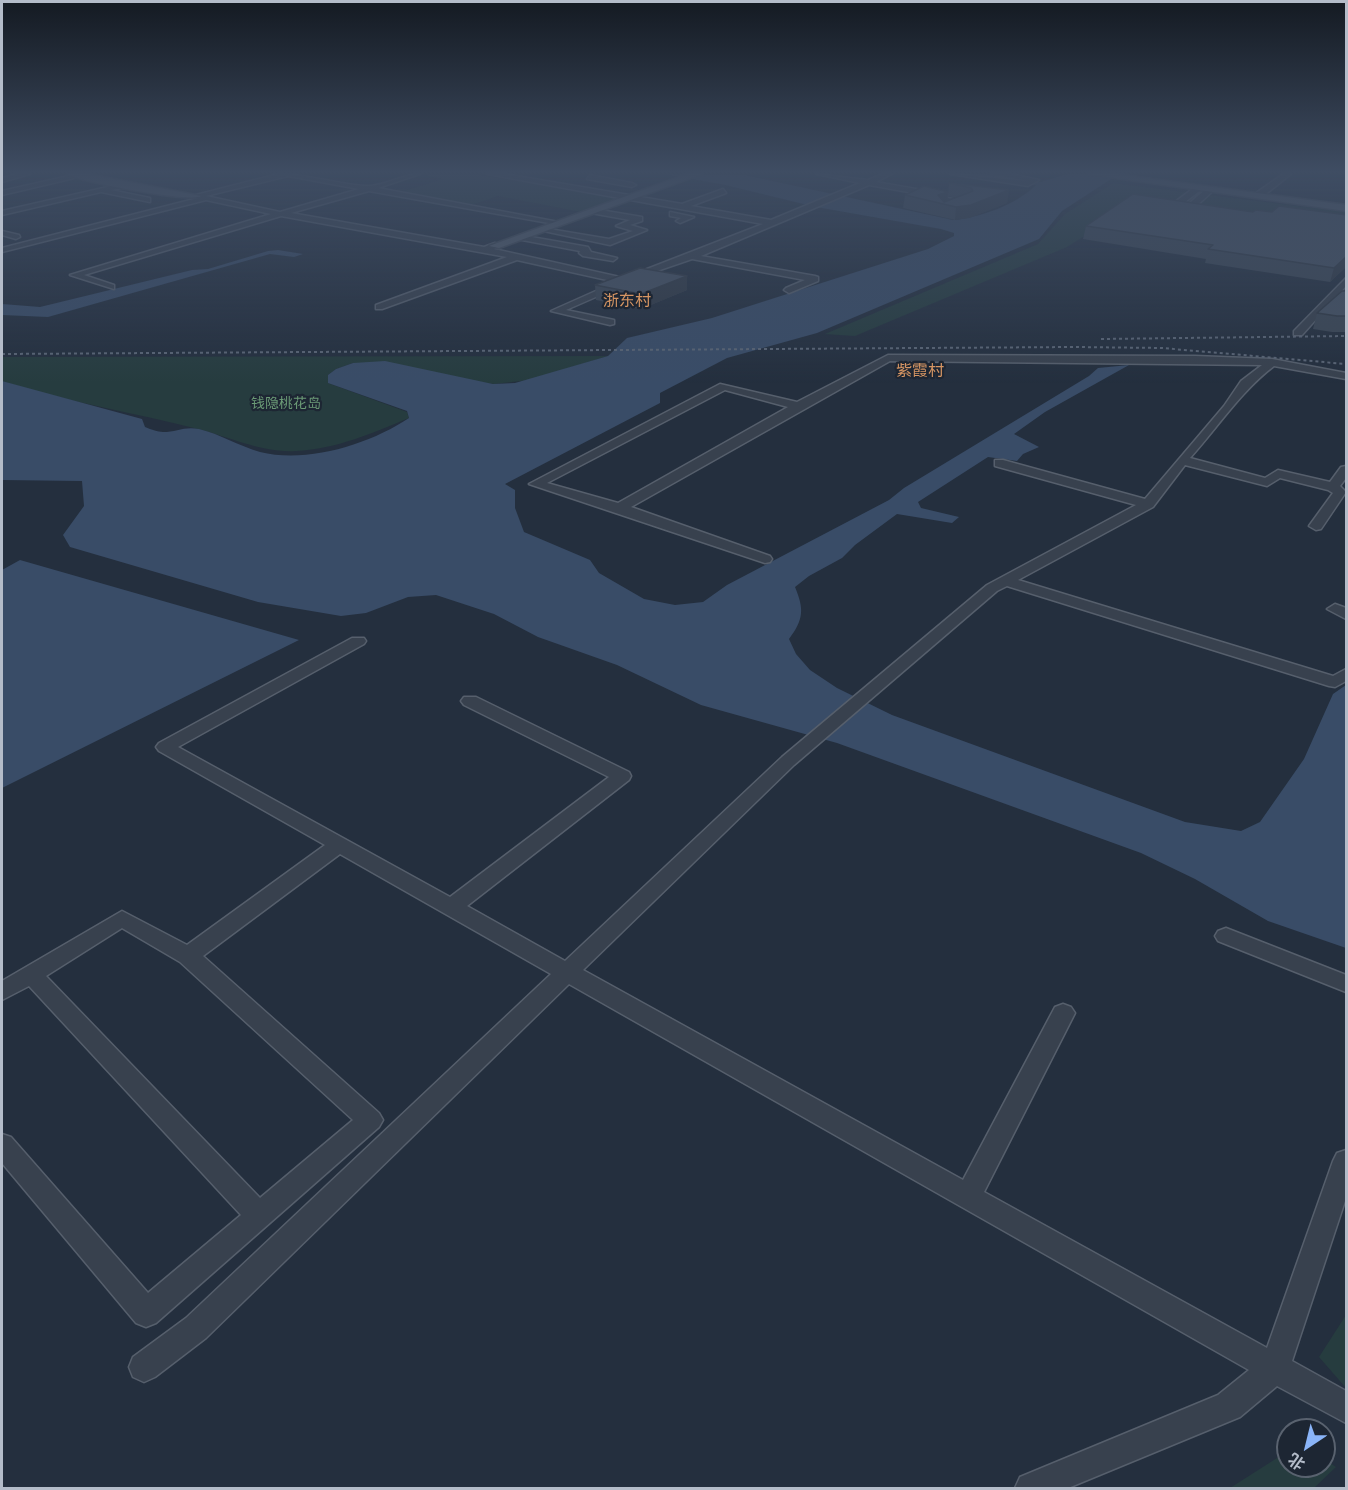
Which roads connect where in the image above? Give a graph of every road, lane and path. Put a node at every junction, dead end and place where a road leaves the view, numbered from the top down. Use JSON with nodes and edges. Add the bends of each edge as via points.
{"nodes":[{"id":1,"x":26,"y":244,"type":"edge"},
{"id":2,"x":181,"y":244,"type":"edge"},
{"id":3,"x":463,"y":244,"type":"edge"},
{"id":4,"x":502,"y":244,"type":"edge"},
{"id":5,"x":554,"y":244,"type":"edge"},
{"id":6,"x":722,"y":244,"type":"edge"},
{"id":7,"x":490,"y":248,"type":"junction"},
{"id":8,"x":2,"y":250,"type":"edge"},
{"id":9,"x":691,"y":256,"type":"junction"},
{"id":10,"x":516,"y":257,"type":"junction"},
{"id":11,"x":613,"y":258,"type":"dead end"},
{"id":12,"x":626,"y":280,"type":"junction"},
{"id":13,"x":1347,"y":281,"type":"edge"},
{"id":14,"x":111,"y":287,"type":"dead end"},
{"id":15,"x":789,"y":290,"type":"dead end"},
{"id":16,"x":379,"y":307,"type":"dead end"},
{"id":17,"x":610,"y":322,"type":"dead end"},
{"id":18,"x":1298,"y":333,"type":"dead end"},
{"id":19,"x":1272,"y":362,"type":"junction"},
{"id":20,"x":1347,"y":376,"type":"edge"},
{"id":21,"x":798,"y":405,"type":"junction"},
{"id":22,"x":1182,"y":460,"type":"junction"},
{"id":23,"x":999,"y":463,"type":"dead end"},
{"id":24,"x":1347,"y":470,"type":"edge"},
{"id":25,"x":1333,"y":487,"type":"junction"},
{"id":26,"x":1148,"y":504,"type":"junction"},
{"id":27,"x":620,"y":508,"type":"junction"},
{"id":28,"x":1316,"y":526,"type":"dead end"},
{"id":29,"x":765,"y":559,"type":"dead end"},
{"id":30,"x":1007,"y":581,"type":"junction"},
{"id":31,"x":358,"y":641,"type":"dead end"},
{"id":32,"x":1347,"y":674,"type":"edge"},
{"id":33,"x":470,"y":701,"type":"dead end"},
{"id":34,"x":339,"y":845,"type":"junction"},
{"id":35,"x":450,"y":908,"type":"junction"},
{"id":36,"x":1226,"y":936,"type":"dead end"},
{"id":37,"x":188,"y":956,"type":"junction"},
{"id":38,"x":566,"y":972,"type":"junction"},
{"id":39,"x":31,"y":974,"type":"junction"},
{"id":40,"x":1347,"y":984,"type":"edge"},
{"id":41,"x":2,"y":992,"type":"edge"},
{"id":42,"x":1063,"y":1013,"type":"dead end"},
{"id":43,"x":2,"y":1145,"type":"edge"},
{"id":44,"x":1347,"y":1161,"type":"edge"},
{"id":45,"x":968,"y":1197,"type":"junction"},
{"id":46,"x":259,"y":1216,"type":"junction"},
{"id":47,"x":144,"y":1367,"type":"dead end"},
{"id":48,"x":1275,"y":1368,"type":"junction"},
{"id":49,"x":1347,"y":1408,"type":"edge"},
{"id":50,"x":1031,"y":1488,"type":"edge"}],
"edges":[{"from":1,"to":8,"type":"street"},
{"from":2,"to":14,"type":"street","via":[[75,275]]},
{"from":3,"to":7,"type":"street"},
{"from":4,"to":7,"type":"main road"},
{"from":5,"to":11,"type":"street"},
{"from":6,"to":9,"type":"street"},
{"from":7,"to":10,"type":"street"},
{"from":9,"to":12,"type":"street"},
{"from":9,"to":15,"type":"street","via":[[815,279]]},
{"from":10,"to":12,"type":"street"},
{"from":10,"to":16,"type":"street"},
{"from":12,"to":17,"type":"street","via":[[556,311]]},
{"from":13,"to":18,"type":"street"},
{"from":19,"to":20,"type":"street"},
{"from":19,"to":21,"type":"street","via":[[888,358]]},
{"from":19,"to":22,"type":"street","via":[[1245,383]]},
{"from":21,"to":27,"type":"street"},
{"from":21,"to":27,"type":"street","via":[[724,386],[536,484]]},
{"from":22,"to":25,"type":"street","via":[[1267,482],[1278,474]]},
{"from":22,"to":26,"type":"street"},
{"from":23,"to":26,"type":"street"},
{"from":24,"to":25,"type":"street"},
{"from":25,"to":28,"type":"street","via":[[1340,492]]},
{"from":26,"to":30,"type":"street"},
{"from":27,"to":29,"type":"street"},
{"from":30,"to":32,"type":"street","via":[[1335,682]]},
{"from":30,"to":38,"type":"street","via":[[992,588],[788,761]]},
{"from":31,"to":34,"type":"street","via":[[165,747]]},
{"from":33,"to":35,"type":"street","via":[[622,776]]},
{"from":34,"to":35,"type":"street"},
{"from":34,"to":37,"type":"street"},
{"from":35,"to":38,"type":"street"},
{"from":36,"to":40,"type":"street"},
{"from":37,"to":39,"type":"street","via":[[122,918]]},
{"from":37,"to":46,"type":"street","via":[[370,1120]]},
{"from":38,"to":45,"type":"street"},
{"from":38,"to":47,"type":"street","via":[[196,1328]]},
{"from":39,"to":41,"type":"street"},
{"from":39,"to":46,"type":"street"},
{"from":42,"to":45,"type":"street"},
{"from":43,"to":46,"type":"street","via":[[146,1313]]},
{"from":44,"to":48,"type":"street"},
{"from":45,"to":48,"type":"street"},
{"from":48,"to":49,"type":"street"},
{"from":48,"to":50,"type":"street","via":[[1229,1406]]}]}
